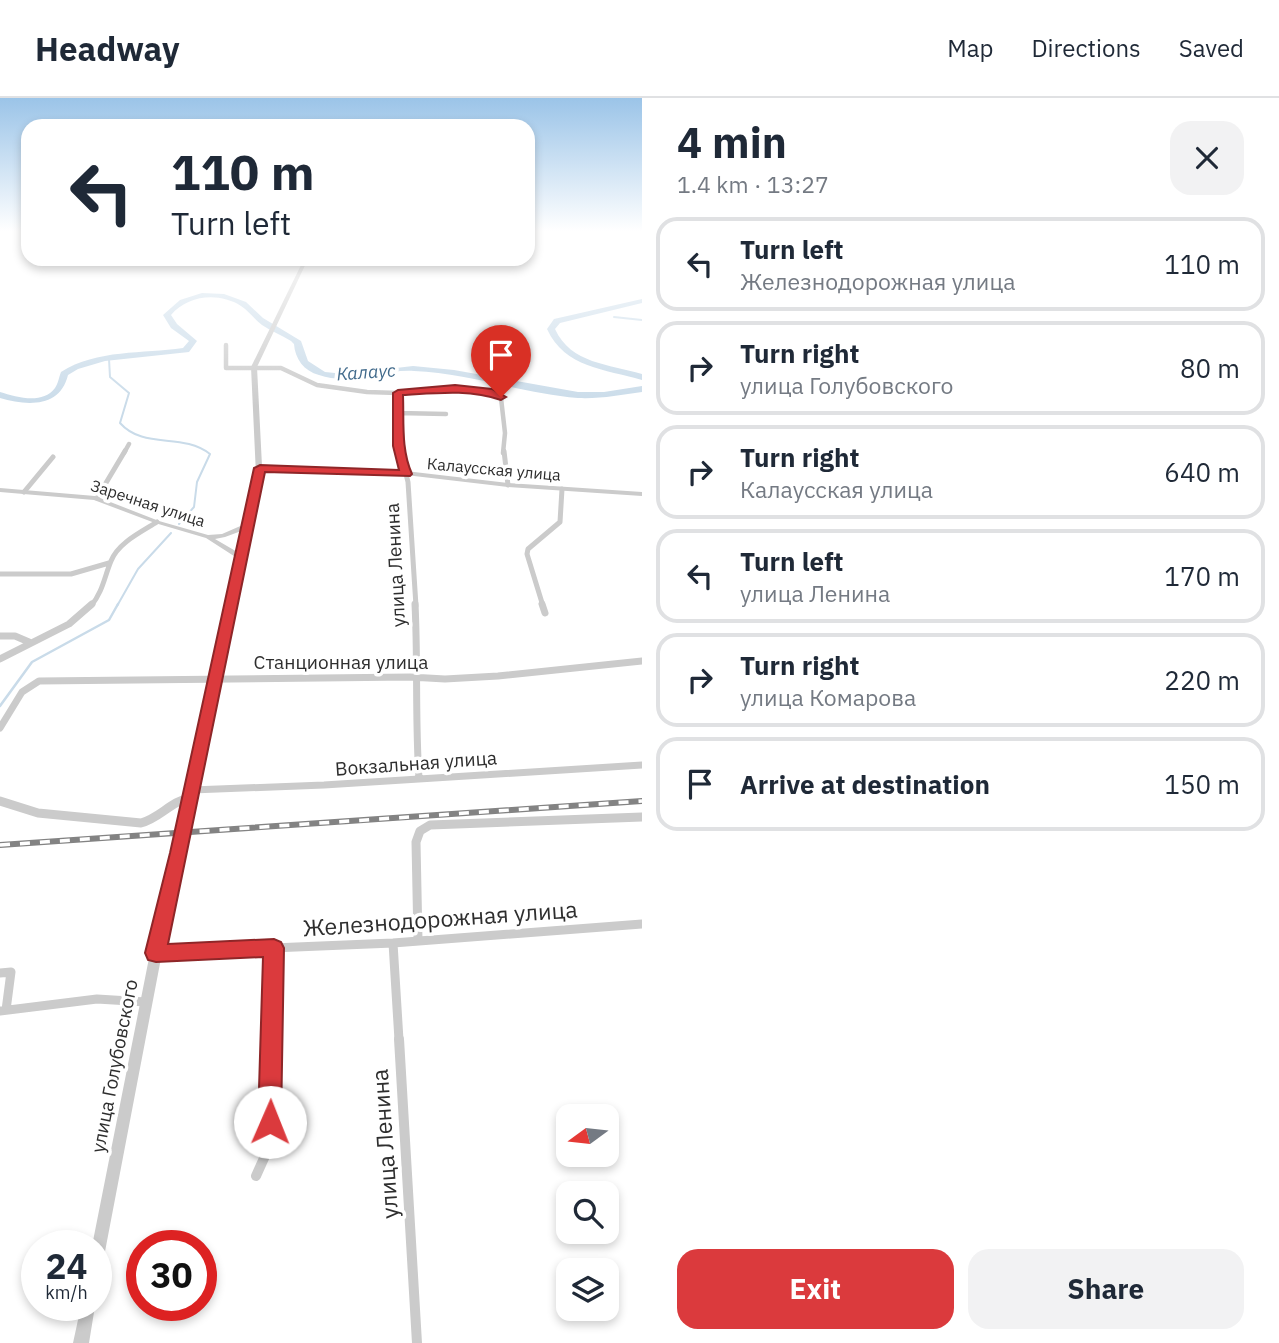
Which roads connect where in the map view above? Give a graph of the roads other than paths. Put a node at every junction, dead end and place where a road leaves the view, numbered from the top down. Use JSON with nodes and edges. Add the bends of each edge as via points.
{"nodes":[{"id":1,"x":291,"y":290,"type":"edge"},
{"id":2,"x":226,"y":345,"type":"dead end"},
{"id":3,"x":254,"y":367,"type":"junction"},
{"id":4,"x":398,"y":393,"type":"junction"},
{"id":5,"x":398,"y":413,"type":"junction"},
{"id":6,"x":446,"y":414,"type":"dead end"},
{"id":7,"x":130,"y":444,"type":"dead end"},
{"id":8,"x":53,"y":457,"type":"dead end"},
{"id":9,"x":260,"y":468,"type":"junction"},
{"id":10,"x":406,"y":474,"type":"junction"},
{"id":11,"x":508,"y":485,"type":"junction"},
{"id":12,"x":562,"y":489,"type":"junction"},
{"id":13,"x":0,"y":491,"type":"edge"},
{"id":14,"x":24,"y":492,"type":"junction"},
{"id":15,"x":642,"y":494,"type":"edge"},
{"id":16,"x":97,"y":498,"type":"junction"},
{"id":17,"x":157,"y":522,"type":"junction"},
{"id":18,"x":247,"y":526,"type":"junction"},
{"id":19,"x":208,"y":537,"type":"junction"},
{"id":20,"x":240,"y":557,"type":"junction"},
{"id":21,"x":109,"y":563,"type":"junction"},
{"id":22,"x":91,"y":571,"type":"junction"},
{"id":23,"x":0,"y":575,"type":"edge"},
{"id":24,"x":108,"y":578,"type":"junction"},
{"id":25,"x":545,"y":613,"type":"dead end"},
{"id":26,"x":0,"y":636,"type":"edge"},
{"id":27,"x":29,"y":642,"type":"junction"},
{"id":28,"x":0,"y":659,"type":"edge"},
{"id":29,"x":642,"y":661,"type":"edge"},
{"id":30,"x":418,"y":677,"type":"junction"},
{"id":31,"x":215,"y":678,"type":"junction"},
{"id":32,"x":0,"y":727,"type":"edge"},
{"id":33,"x":642,"y":765,"type":"edge"},
{"id":34,"x":419,"y":778,"type":"junction"},
{"id":35,"x":191,"y":794,"type":"junction"},
{"id":36,"x":0,"y":801,"type":"edge"},
{"id":37,"x":642,"y":817,"type":"edge"},
{"id":38,"x":642,"y":923,"type":"edge"},
{"id":39,"x":418,"y":941,"type":"junction"},
{"id":40,"x":393,"y":943,"type":"junction"},
{"id":41,"x":274,"y":948,"type":"junction"},
{"id":42,"x":156,"y":953,"type":"junction"},
{"id":43,"x":0,"y":973,"type":"edge"},
{"id":44,"x":146,"y":1002,"type":"junction"},
{"id":45,"x":3,"y":1010,"type":"edge"},
{"id":46,"x":256,"y":1176,"type":"dead end"},
{"id":47,"x":102,"y":1230,"type":"edge"},
{"id":48,"x":85,"y":1321,"type":"edge"},
{"id":49,"x":80,"y":1343,"type":"edge"},
{"id":50,"x":417,"y":1343,"type":"edge"}],
"edges":[{"from":1,"to":3,"type":"street","name":"улица Голубовского"},
{"from":2,"to":3,"type":"street","via":[[226,368]]},
{"from":3,"to":4,"type":"street","via":[[281,368],[317,385]]},
{"from":3,"to":9,"type":"street","name":"улица Голубовского"},
{"from":4,"to":5,"type":"street","name":"улица Ленина"},
{"from":4,"to":11,"type":"street","via":[[455,388],[500,396]]},
{"from":5,"to":6,"type":"street"},
{"from":5,"to":10,"type":"street","name":"улица Ленина","via":[[400,461]]},
{"from":7,"to":16,"type":"street"},
{"from":8,"to":14,"type":"street"},
{"from":9,"to":10,"type":"street","name":"Калаусская улица"},
{"from":9,"to":18,"type":"street","name":"улица Голубовского"},
{"from":10,"to":11,"type":"street","name":"Калаусская улица"},
{"from":10,"to":30,"type":"street","name":"улица Ленина"},
{"from":11,"to":12,"type":"street","name":"Калаусская улица"},
{"from":12,"to":15,"type":"street","name":"Калаусская улица"},
{"from":12,"to":25,"type":"street","via":[[560,522],[527,554]]},
{"from":13,"to":14,"type":"street","name":"Заречная улица"},
{"from":14,"to":16,"type":"street","name":"Заречная улица"},
{"from":16,"to":17,"type":"street","name":"Заречная улица"},
{"from":17,"to":19,"type":"street","name":"Заречная улица"},
{"from":17,"to":21,"type":"street","via":[[123,545]]},
{"from":18,"to":19,"type":"street"},
{"from":18,"to":20,"type":"street","name":"улица Голубовского"},
{"from":19,"to":20,"type":"street","name":"Заречная улица"},
{"from":20,"to":31,"type":"street","name":"улица Голубовского"},
{"from":21,"to":22,"type":"street"},
{"from":21,"to":24,"type":"street"},
{"from":22,"to":23,"type":"street"},
{"from":22,"to":24,"type":"street"},
{"from":24,"to":27,"type":"street","via":[[88,610],[57,631]]},
{"from":26,"to":27,"type":"street"},
{"from":27,"to":28,"type":"street"},
{"from":29,"to":30,"type":"street","name":"Станционная улица","via":[[498,676]]},
{"from":30,"to":31,"type":"street","name":"Станционная улица"},
{"from":30,"to":34,"type":"street","name":"улица Ленина"},
{"from":31,"to":32,"type":"street","name":"Станционная улица","via":[[39,681],[22,692]]},
{"from":31,"to":35,"type":"street","name":"улица Голубовского"},
{"from":33,"to":34,"type":"street","name":"Вокзальная улица"},
{"from":34,"to":35,"type":"street","name":"Вокзальная улица"},
{"from":35,"to":36,"type":"street","name":"Вокзальная улица","via":[[150,822],[131,823],[38,813]]},
{"from":35,"to":42,"type":"street","name":"улица Голубовского"},
{"from":37,"to":39,"type":"street","via":[[430,825],[420,831],[416,842]]},
{"from":38,"to":39,"type":"street","name":"Железнодорожная улица"},
{"from":39,"to":40,"type":"street","name":"Железнодорожная улица"},
{"from":40,"to":41,"type":"street","name":"Железнодорожная улица"},
{"from":40,"to":50,"type":"street","name":"улица Ленина"},
{"from":41,"to":42,"type":"street","name":"Железнодорожная улица"},
{"from":41,"to":46,"type":"street","via":[[269,1147]]},
{"from":42,"to":44,"type":"street","name":"улица Голубовского"},
{"from":43,"to":45,"type":"street","via":[[11,972]]},
{"from":44,"to":45,"type":"street","via":[[97,999]]},
{"from":44,"to":47,"type":"street","name":"улица Голубовского"},
{"from":48,"to":49,"type":"street"}]}
